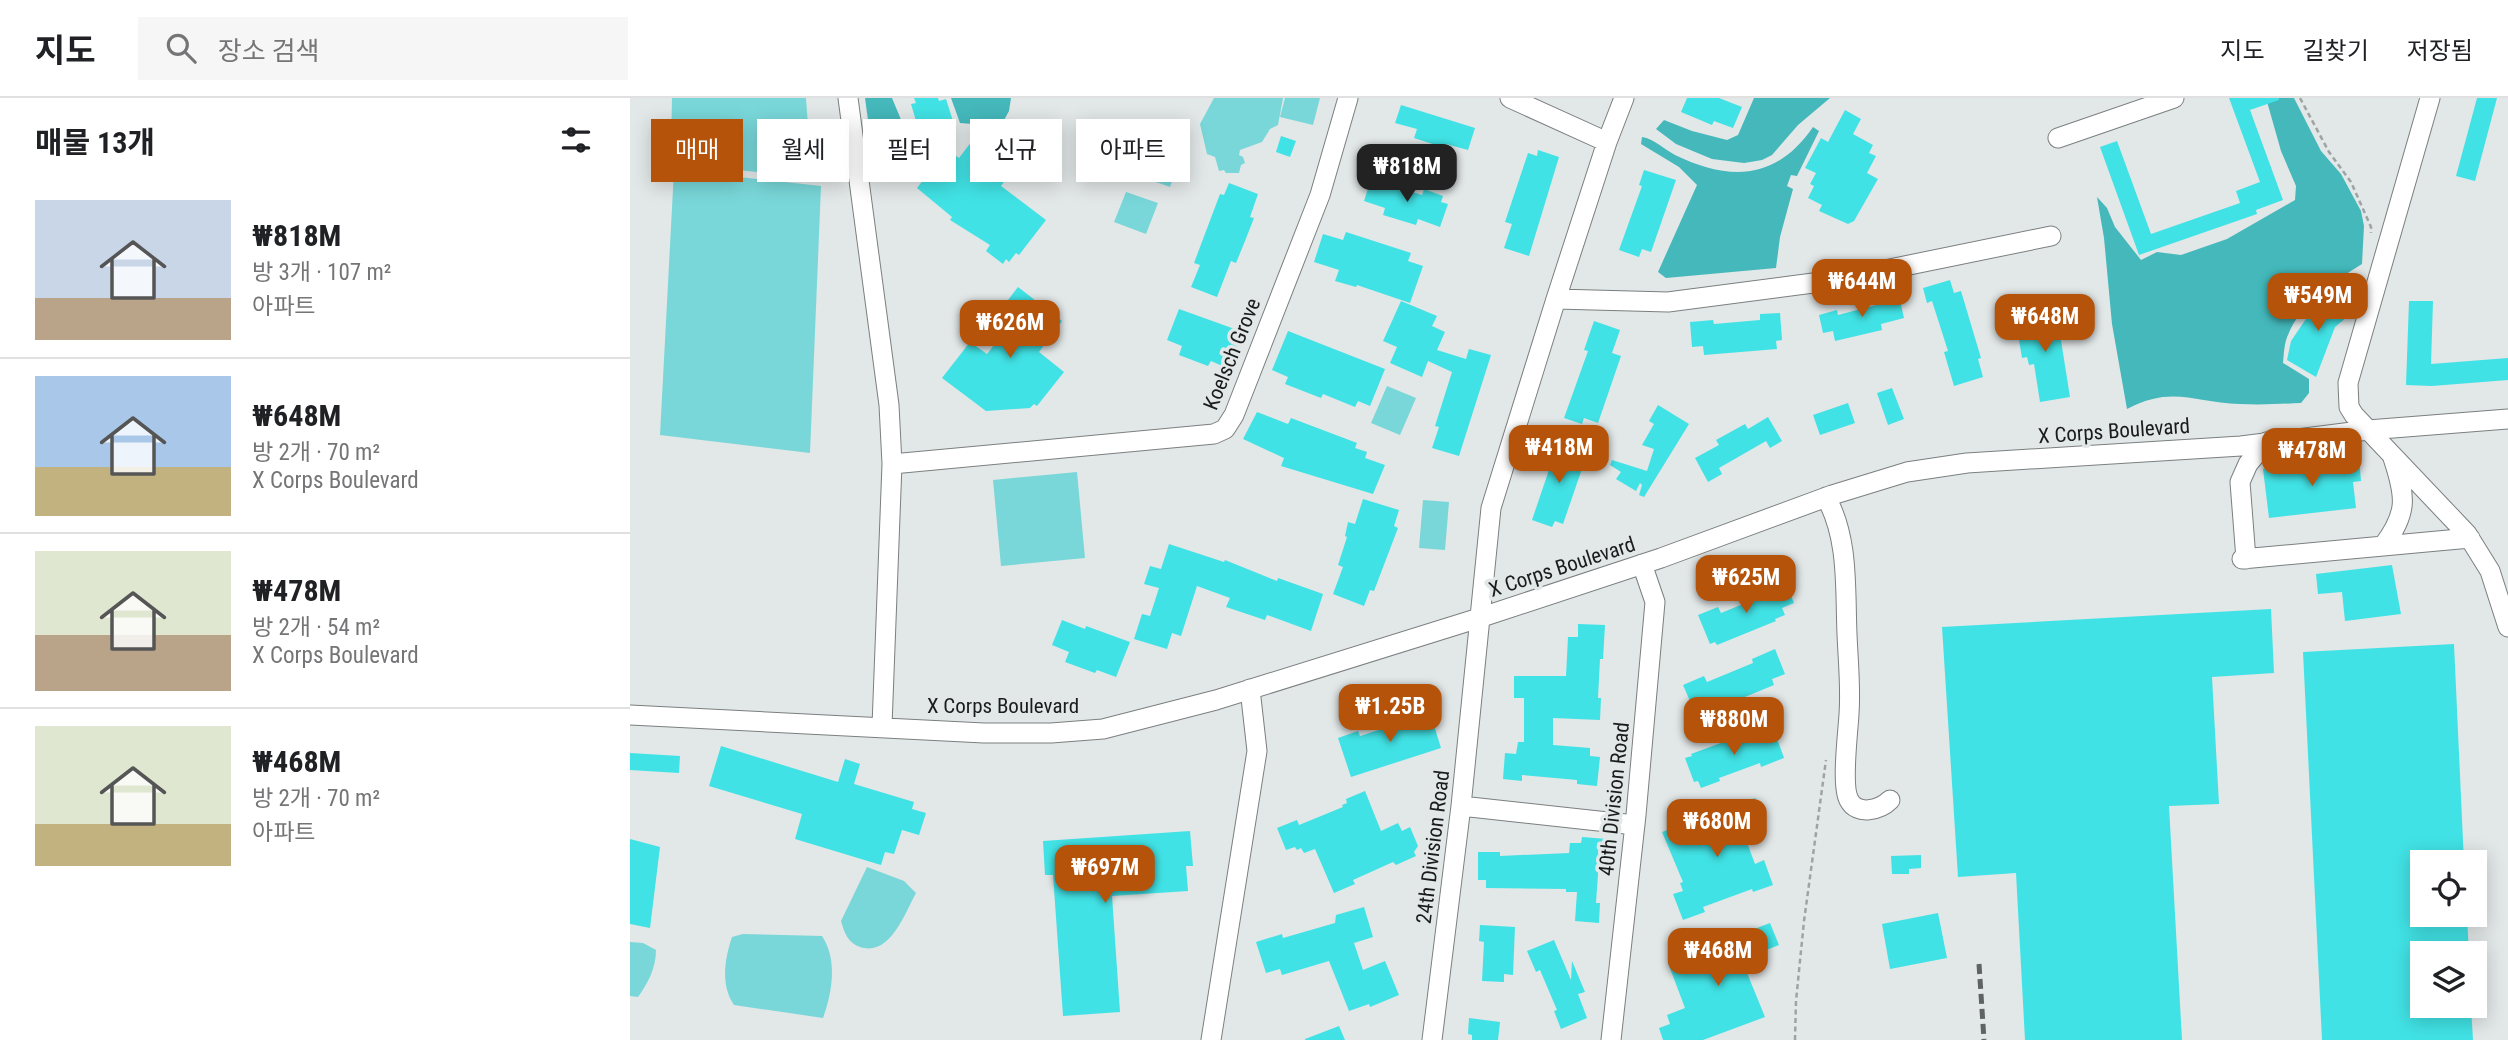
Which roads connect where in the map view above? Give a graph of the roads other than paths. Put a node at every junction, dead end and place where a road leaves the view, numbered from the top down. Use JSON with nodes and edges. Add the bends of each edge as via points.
{"nodes":[{"id":1,"x":848,"y":98,"type":"edge"},
{"id":2,"x":1348,"y":98,"type":"edge"},
{"id":3,"x":1510,"y":98,"type":"edge"},
{"id":4,"x":1624,"y":98,"type":"edge"},
{"id":5,"x":2174,"y":98,"type":"edge"},
{"id":6,"x":2430,"y":98,"type":"edge"},
{"id":7,"x":2059,"y":138,"type":"dead end"},
{"id":8,"x":1607,"y":142,"type":"junction"},
{"id":9,"x":2051,"y":236,"type":"dead end"},
{"id":10,"x":1556,"y":299,"type":"junction"},
{"id":11,"x":2508,"y":419,"type":"edge"},
{"id":12,"x":2368,"y":430,"type":"junction"},
{"id":13,"x":2266,"y":442,"type":"junction"},
{"id":14,"x":2391,"y":454,"type":"junction"},
{"id":15,"x":892,"y":464,"type":"junction"},
{"id":16,"x":1826,"y":497,"type":"junction"},
{"id":17,"x":2470,"y":538,"type":"junction"},
{"id":18,"x":2383,"y":546,"type":"junction"},
{"id":19,"x":1642,"y":564,"type":"junction"},
{"id":20,"x":1479,"y":618,"type":"junction"},
{"id":21,"x":2508,"y":627,"type":"edge"},
{"id":22,"x":1250,"y":689,"type":"junction"},
{"id":23,"x":630,"y":715,"type":"edge"},
{"id":24,"x":882,"y":726,"type":"junction"},
{"id":25,"x":1890,"y":800,"type":"dead end"},
{"id":26,"x":1461,"y":806,"type":"junction"},
{"id":27,"x":1635,"y":825,"type":"junction"},
{"id":28,"x":1211,"y":1040,"type":"edge"},
{"id":29,"x":1432,"y":1040,"type":"edge"},
{"id":30,"x":1611,"y":1040,"type":"edge"}],
"edges":[{"from":1,"to":15,"type":"street","via":[[889,405]]},
{"from":2,"to":15,"type":"street","name":"Koelsch Grove","via":[[1320,195],[1225,429],[1206,435]]},
{"from":3,"to":8,"type":"street"},
{"from":4,"to":8,"type":"street","name":"24th Division Road"},
{"from":5,"to":7,"type":"street"},
{"from":6,"to":12,"type":"street","via":[[2347,383],[2354,415]]},
{"from":8,"to":10,"type":"street","name":"24th Division Road"},
{"from":9,"to":10,"type":"street","via":[[1836,280],[1668,302]]},
{"from":10,"to":20,"type":"street","name":"24th Division Road","via":[[1491,508]]},
{"from":11,"to":12,"type":"street","name":"X Corps Boulevard"},
{"from":12,"to":13,"type":"street","name":"X Corps Boulevard"},
{"from":12,"to":14,"type":"street"},
{"from":13,"to":16,"type":"street","name":"X Corps Boulevard","via":[[1967,463],[1907,472]]},
{"from":13,"to":18,"type":"street","via":[[2240,482],[2244,559]]},
{"from":14,"to":17,"type":"street"},
{"from":14,"to":18,"type":"street","via":[[2404,504],[2396,528]]},
{"from":15,"to":24,"type":"street"},
{"from":16,"to":19,"type":"street","name":"X Corps Boulevard"},
{"from":16,"to":25,"type":"street","via":[[1838,523],[1845,570],[1848,799],[1864,810],[1884,807]]},
{"from":17,"to":18,"type":"street"},
{"from":17,"to":21,"type":"street","via":[[2490,571]]},
{"from":19,"to":20,"type":"street","name":"X Corps Boulevard"},
{"from":19,"to":27,"type":"street","name":"40th Division Road","via":[[1655,602]]},
{"from":20,"to":22,"type":"street","name":"X Corps Boulevard"},
{"from":20,"to":26,"type":"street","name":"24th Division Road"},
{"from":22,"to":24,"type":"street","name":"X Corps Boulevard","via":[[1103,729],[985,733]]},
{"from":22,"to":28,"type":"street","via":[[1257,751]]},
{"from":23,"to":24,"type":"street","name":"X Corps Boulevard"},
{"from":26,"to":27,"type":"street"},
{"from":26,"to":29,"type":"street","name":"24th Division Road"},
{"from":27,"to":30,"type":"street","name":"40th Division Road"}]}
